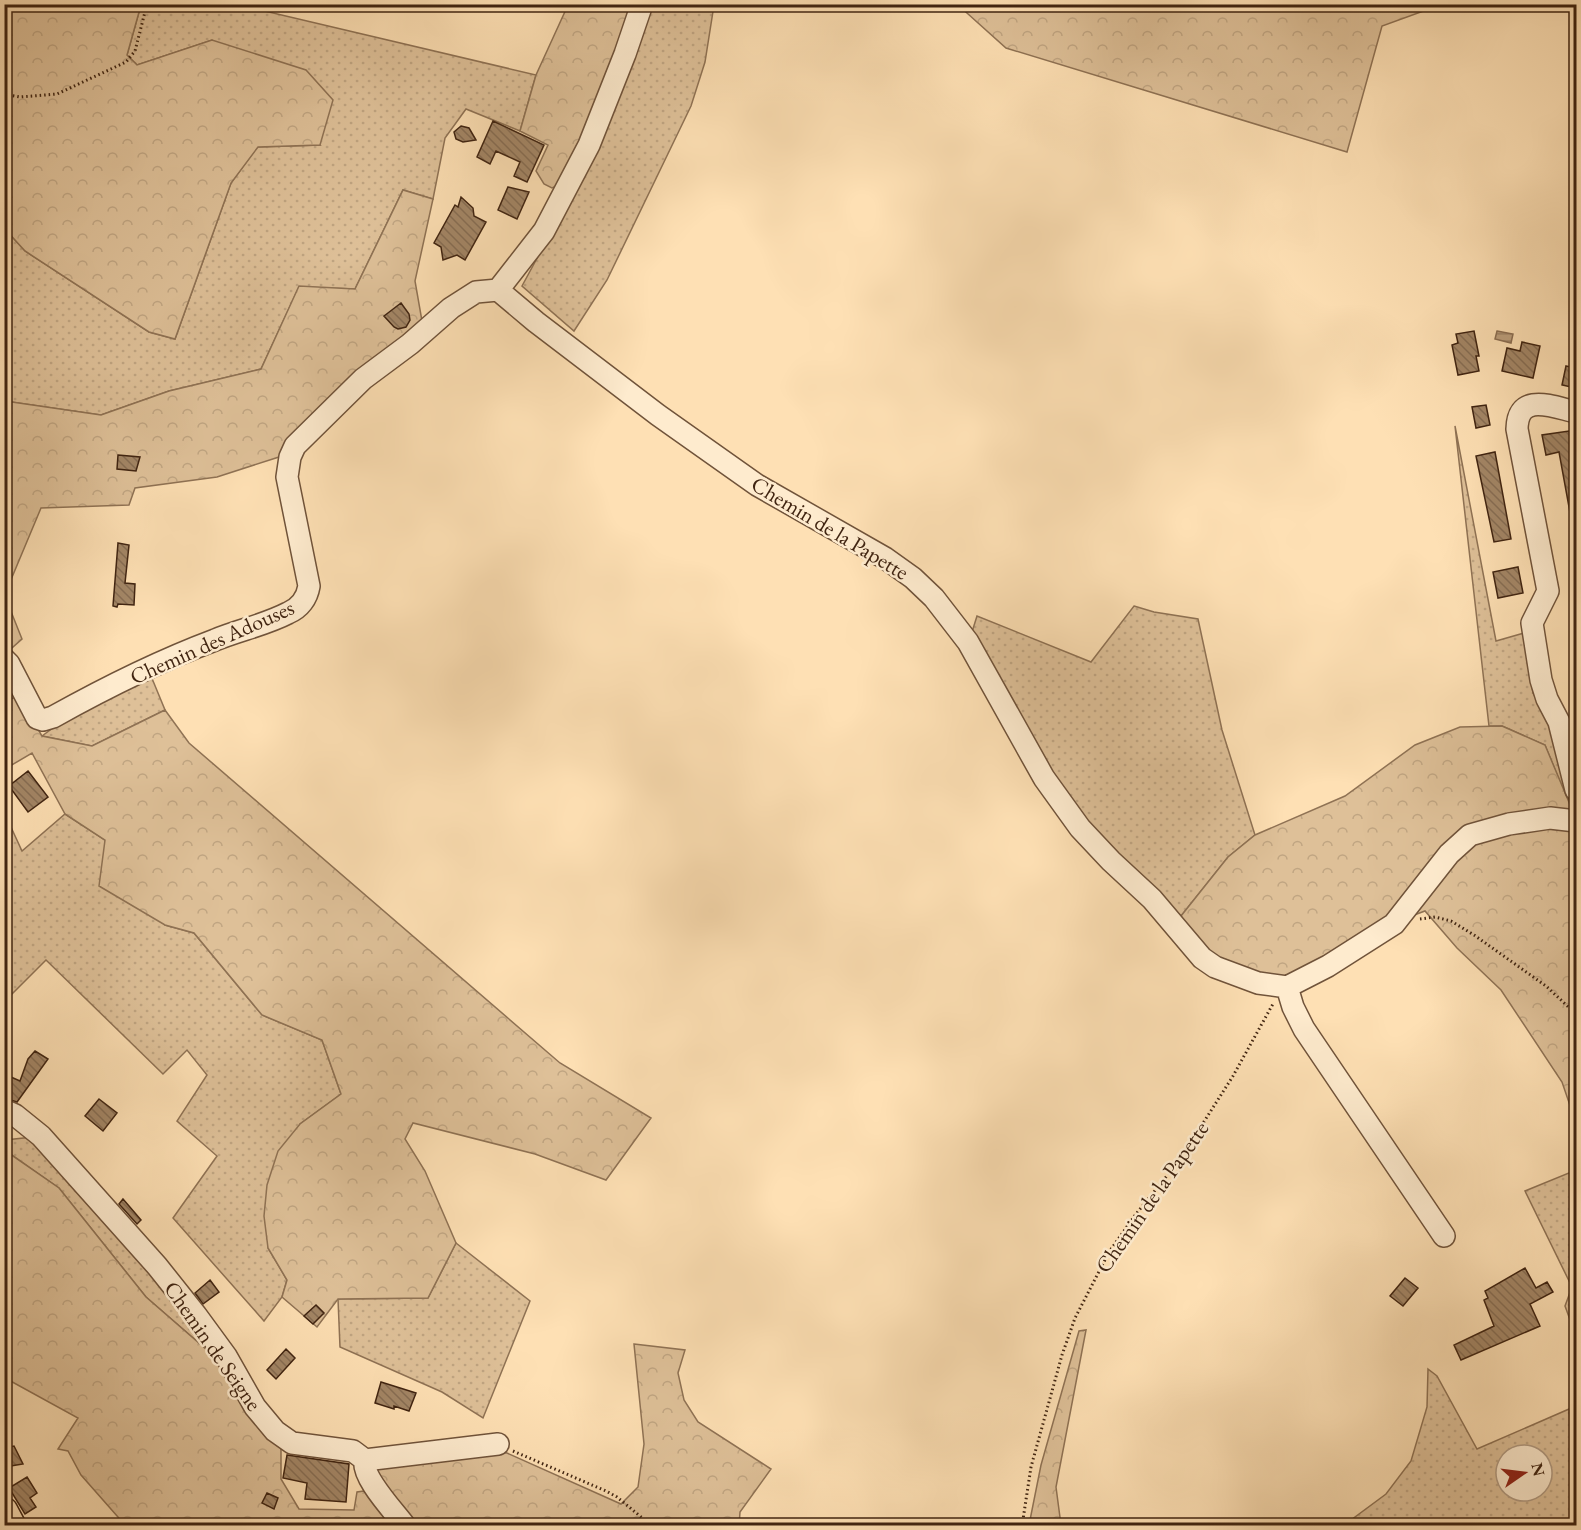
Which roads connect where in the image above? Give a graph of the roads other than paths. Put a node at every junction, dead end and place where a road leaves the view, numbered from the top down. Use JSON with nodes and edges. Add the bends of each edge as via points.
{"nodes":[{"id":1,"x":642,"y":4,"type":"edge"},
{"id":2,"x":494,"y":290,"type":"junction"},
{"id":3,"x":1576,"y":412,"type":"edge"},
{"id":4,"x":4,"y":659,"type":"edge"},
{"id":5,"x":1576,"y":790,"type":"edge"},
{"id":6,"x":1576,"y":821,"type":"edge"},
{"id":7,"x":1287,"y":987,"type":"junction"},
{"id":8,"x":4,"y":1110,"type":"edge"},
{"id":9,"x":1444,"y":1236,"type":"dead end"},
{"id":10,"x":498,"y":1444,"type":"road end"},
{"id":11,"x":365,"y":1460,"type":"junction"},
{"id":12,"x":4,"y":1511,"type":"edge"},
{"id":13,"x":12,"y":1526,"type":"edge"},
{"id":14,"x":405,"y":1526,"type":"edge"}],
"edges":[{"from":1,"to":2,"type":"street","via":[[584,154],[544,231]]},
{"from":2,"to":4,"type":"street","name":"Chemin des Adouses","via":[[476,292],[451,308],[363,379],[295,446],[287,477],[309,585],[308,595],[300,605],[289,613],[213,640],[121,681],[43,720],[37,718]]},
{"from":2,"to":7,"type":"street","name":"Chemin de la Papette","via":[[757,485],[913,578],[968,642],[1044,778],[1080,828],[1152,899],[1202,958],[1258,983]]},
{"from":3,"to":5,"type":"street","via":[[1536,404],[1521,410],[1517,420],[1548,591],[1532,623],[1541,680],[1559,722]]},
{"from":6,"to":7,"type":"street","via":[[1550,818],[1470,835],[1449,854],[1394,924]]},
{"from":7,"to":9,"type":"street","via":[[1304,1029]]},
{"from":8,"to":11,"type":"street","name":"Chemin de Seigne","via":[[41,1136],[158,1266],[208,1331],[255,1407],[275,1431],[292,1443],[353,1451]]},
{"from":10,"to":11,"type":"street"},
{"from":11,"to":14,"type":"street","via":[[363,1467],[368,1476]]},
{"from":12,"to":13,"type":"main road"}]}
